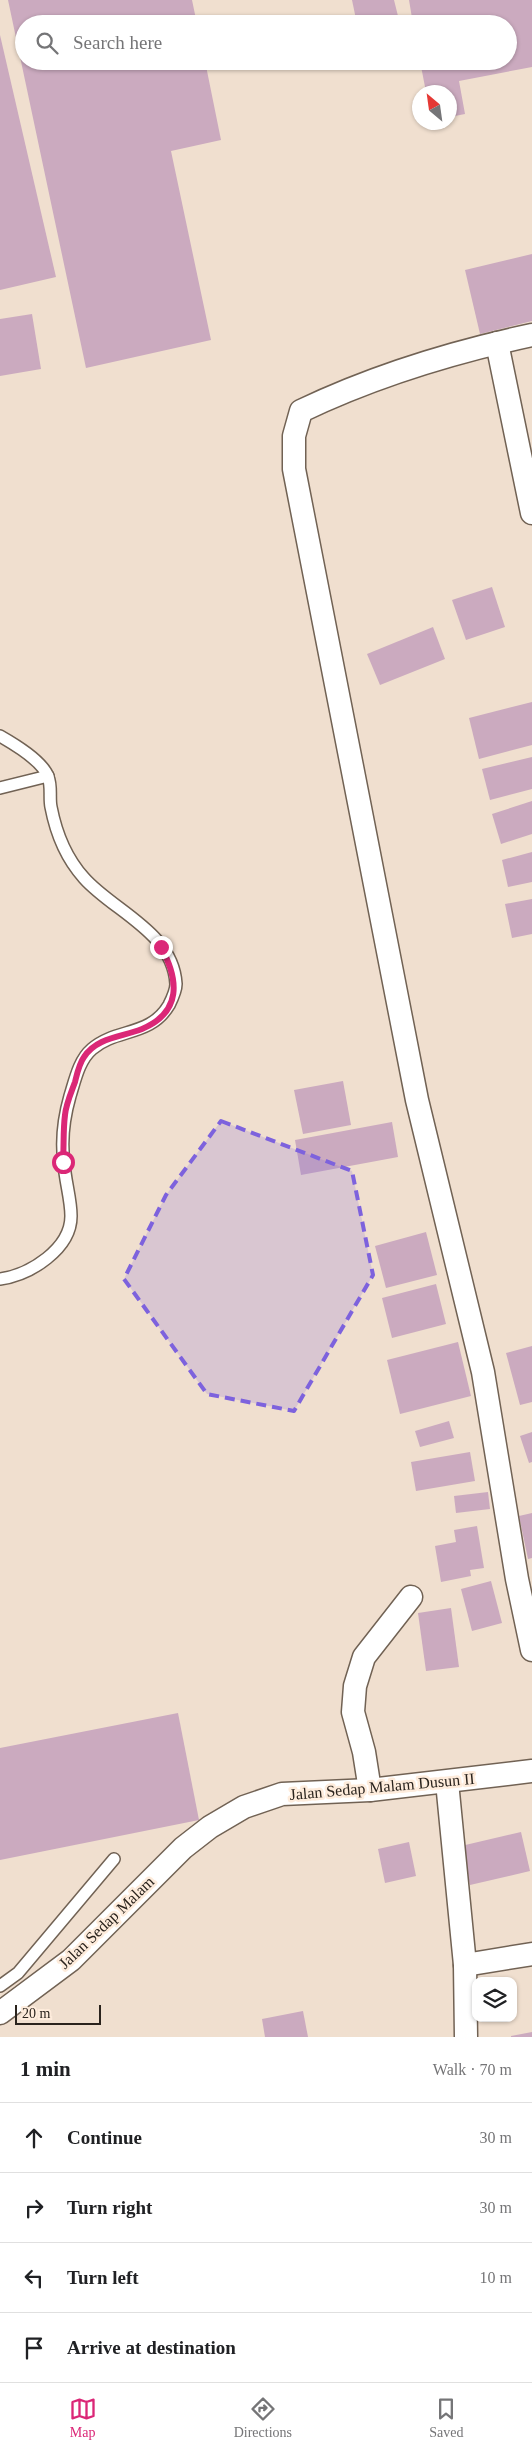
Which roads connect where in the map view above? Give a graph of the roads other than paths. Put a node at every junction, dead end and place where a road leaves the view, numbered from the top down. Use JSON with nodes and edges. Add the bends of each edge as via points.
{"nodes":[{"id":1,"x":532,"y":335,"type":"edge"},
{"id":2,"x":497,"y":343,"type":"junction"},
{"id":3,"x":532,"y":513,"type":"edge"},
{"id":4,"x":0,"y":736,"type":"edge"},
{"id":5,"x":48,"y":776,"type":"junction"},
{"id":6,"x":0,"y":788,"type":"edge"},
{"id":7,"x":0,"y":1279,"type":"edge"},
{"id":8,"x":411,"y":1597,"type":"dead end"},
{"id":9,"x":532,"y":1650,"type":"edge"},
{"id":10,"x":532,"y":1771,"type":"edge"},
{"id":11,"x":447,"y":1782,"type":"junction"},
{"id":12,"x":370,"y":1790,"type":"junction"},
{"id":13,"x":210,"y":1827,"type":"joint"},
{"id":14,"x":114,"y":1859,"type":"dead end"},
{"id":15,"x":532,"y":1954,"type":"edge"},
{"id":16,"x":465,"y":1965,"type":"junction"},
{"id":17,"x":0,"y":1986,"type":"edge"},
{"id":18,"x":0,"y":2014,"type":"edge"},
{"id":19,"x":466,"y":2037,"type":"edge"}],
"edges":[{"from":1,"to":2,"type":"street"},
{"from":2,"to":3,"type":"street"},
{"from":2,"to":9,"type":"street","via":[[349,388],[301,410],[294,436],[294,468],[417,1100],[483,1372]]},
{"from":4,"to":5,"type":"lane","via":[[30,755]]},
{"from":5,"to":6,"type":"lane"},
{"from":5,"to":7,"type":"lane","via":[[51,806],[66,854],[84,878],[129,913],[152,936],[170,963],[176,984],[172,1000],[155,1021],[142,1029],[104,1041],[84,1057],[65,1115],[63,1162],[71,1216],[68,1232],[56,1250],[37,1266]]},
{"from":8,"to":12,"type":"street","via":[[364,1657],[355,1686],[354,1712]]},
{"from":10,"to":11,"type":"street","name":"Jalan Sedap Malam Dusun II"},
{"from":11,"to":12,"type":"street","name":"Jalan Sedap Malam Dusun II"},
{"from":11,"to":16,"type":"street"},
{"from":12,"to":13,"type":"street","name":"Jalan Sedap Malam Dusun II","via":[[282,1794],[244,1807]]},
{"from":13,"to":18,"type":"street","name":"Jalan Sedap Malam","via":[[158,1872],[71,1960]]},
{"from":14,"to":17,"type":"lane","via":[[18,1973]]},
{"from":15,"to":16,"type":"street"},
{"from":16,"to":19,"type":"street"}]}
